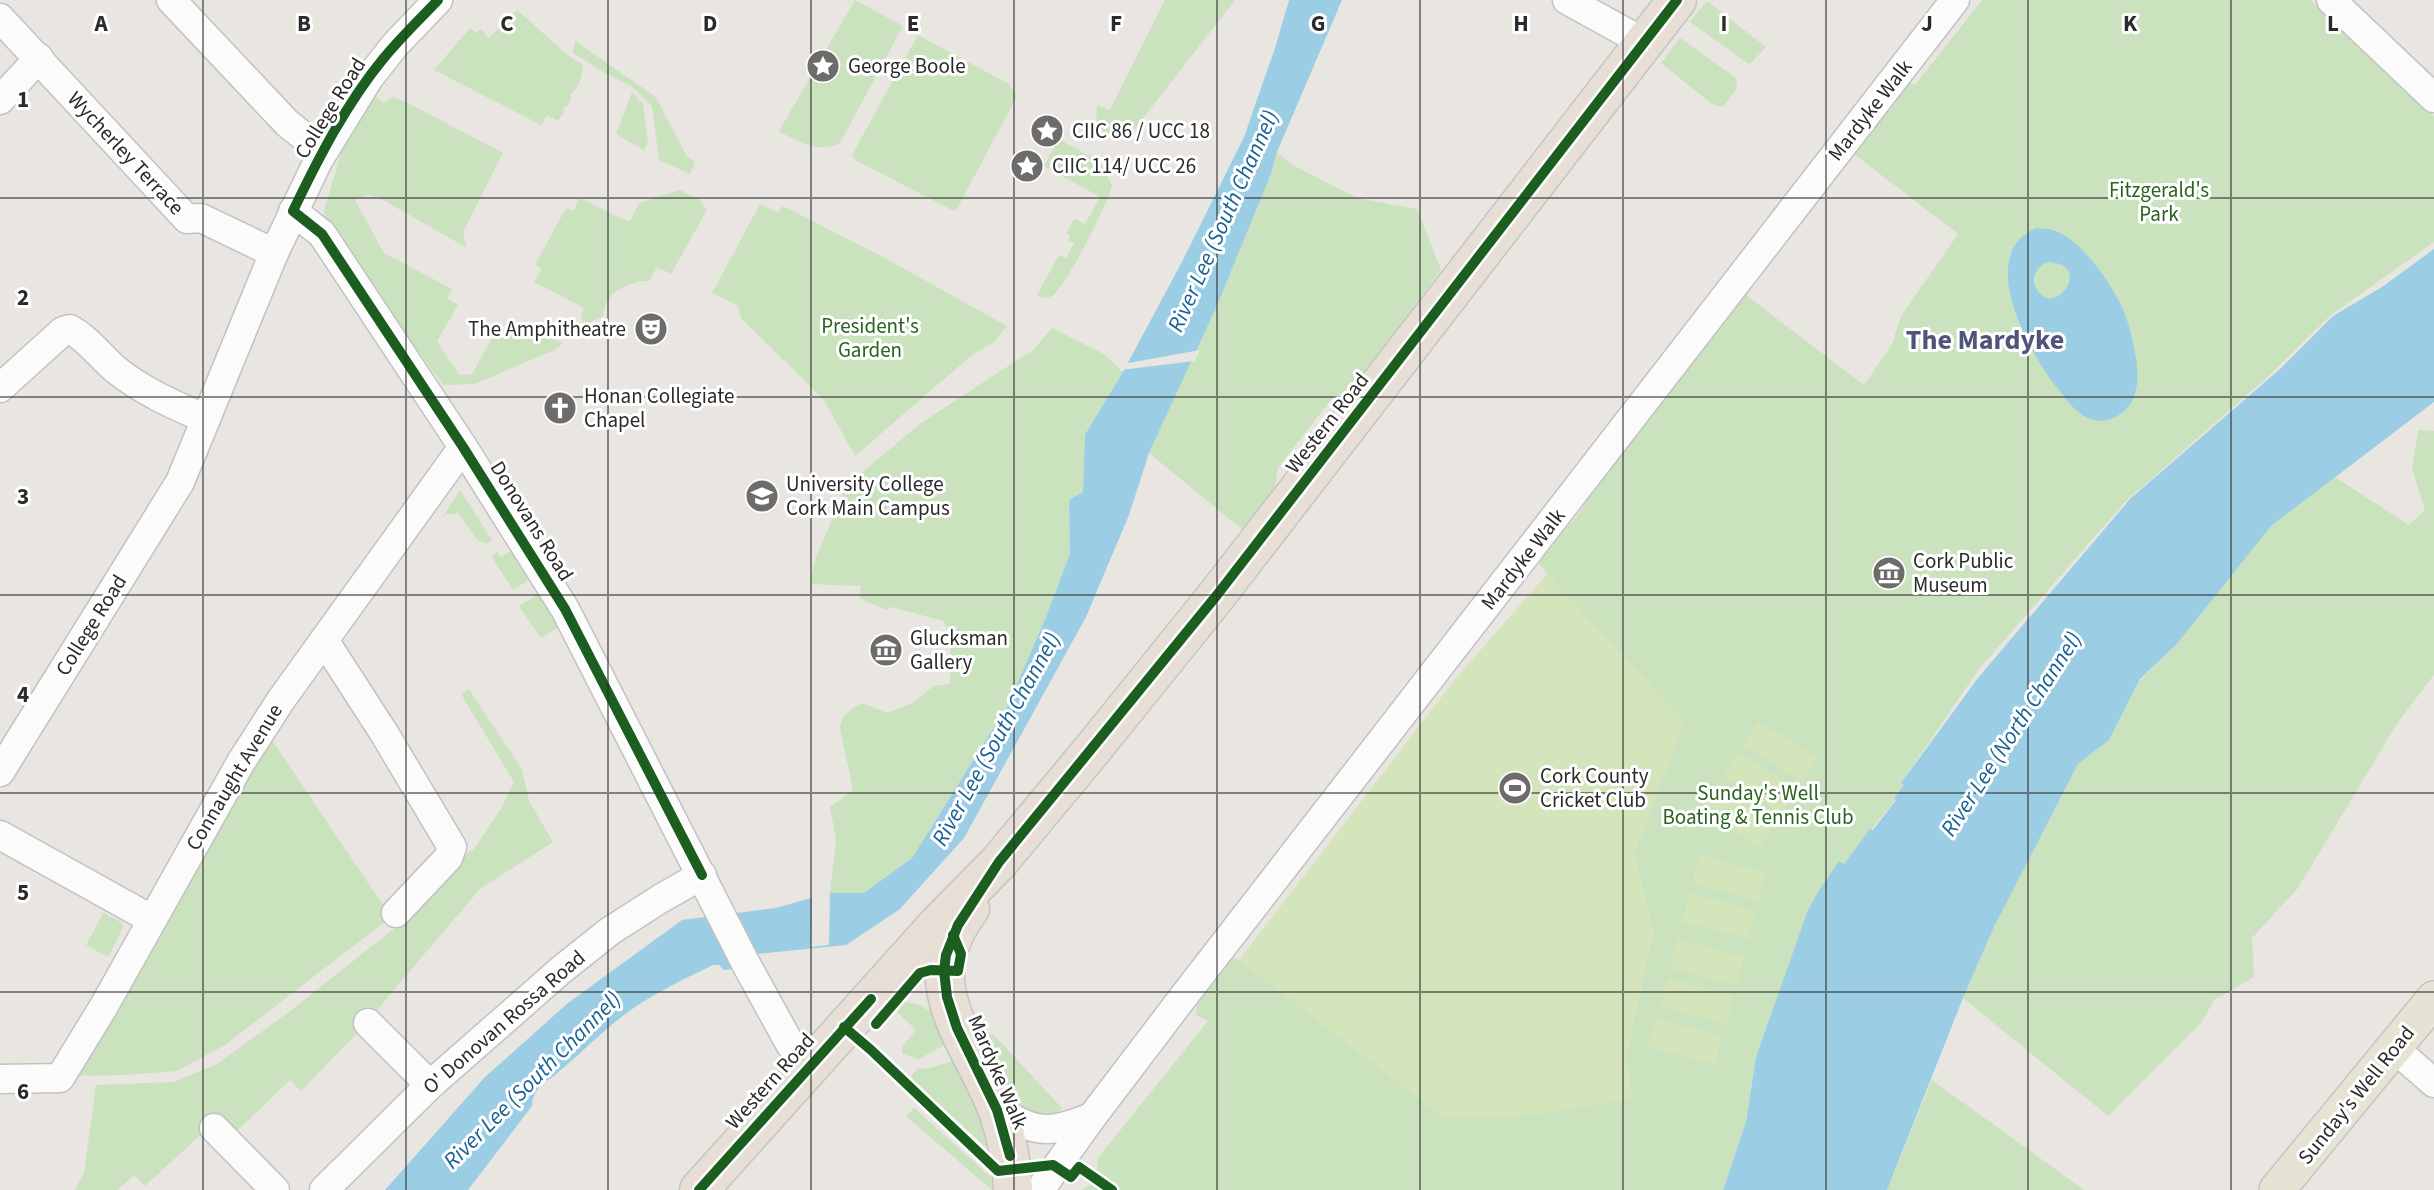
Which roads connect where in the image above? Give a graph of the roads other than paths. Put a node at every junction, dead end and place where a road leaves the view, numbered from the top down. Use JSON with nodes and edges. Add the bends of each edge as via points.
{"nodes":[{"id":1,"x":171,"y":0,"type":"edge"},
{"id":2,"x":438,"y":0,"type":"edge"},
{"id":3,"x":1567,"y":0,"type":"edge"},
{"id":4,"x":1677,"y":0,"type":"edge"},
{"id":5,"x":1955,"y":0,"type":"edge"},
{"id":6,"x":2331,"y":0,"type":"edge"},
{"id":7,"x":0,"y":18,"type":"edge"},
{"id":8,"x":1645,"y":43,"type":"junction"},
{"id":9,"x":39,"y":58,"type":"junction"},
{"id":10,"x":2434,"y":98,"type":"edge"},
{"id":11,"x":0,"y":100,"type":"edge"},
{"id":12,"x":323,"y":152,"type":"junction"},
{"id":13,"x":293,"y":211,"type":"junction"},
{"id":14,"x":274,"y":253,"type":"junction"},
{"id":15,"x":0,"y":388,"type":"edge"},
{"id":16,"x":206,"y":419,"type":"junction"},
{"id":17,"x":463,"y":447,"type":"junction"},
{"id":18,"x":324,"y":640,"type":"junction"},
{"id":19,"x":0,"y":772,"type":"edge"},
{"id":20,"x":0,"y":835,"type":"edge"},
{"id":21,"x":999,"y":862,"type":"junction"},
{"id":22,"x":702,"y":875,"type":"junction"},
{"id":23,"x":396,"y":913,"type":"dead end"},
{"id":24,"x":151,"y":919,"type":"junction"},
{"id":25,"x":871,"y":999,"type":"junction"},
{"id":26,"x":2434,"y":999,"type":"edge"},
{"id":27,"x":951,"y":1011,"type":"junction"},
{"id":28,"x":368,"y":1023,"type":"dead end"},
{"id":29,"x":2395,"y":1049,"type":"junction"},
{"id":30,"x":810,"y":1065,"type":"junction"},
{"id":31,"x":0,"y":1079,"type":"edge"},
{"id":32,"x":2434,"y":1083,"type":"edge"},
{"id":33,"x":430,"y":1085,"type":"junction"},
{"id":34,"x":998,"y":1110,"type":"junction"},
{"id":35,"x":1092,"y":1117,"type":"junction"},
{"id":36,"x":214,"y":1128,"type":"dead end"},
{"id":37,"x":275,"y":1190,"type":"edge"},
{"id":38,"x":324,"y":1190,"type":"edge"},
{"id":39,"x":699,"y":1190,"type":"edge"},
{"id":40,"x":1013,"y":1190,"type":"edge"},
{"id":41,"x":1040,"y":1190,"type":"edge"},
{"id":42,"x":2277,"y":1190,"type":"edge"}],
"edges":[{"from":1,"to":12,"type":"street","via":[[287,123]]},
{"from":2,"to":12,"type":"street","name":"College Road","via":[[369,78]]},
{"from":3,"to":8,"type":"street"},
{"from":4,"to":8,"type":"highway","name":"Western Road"},
{"from":5,"to":35,"type":"street","name":"Mardyke Walk"},
{"from":6,"to":10,"type":"street"},
{"from":7,"to":9,"type":"street","name":"Wycherley Terrace"},
{"from":8,"to":21,"type":"highway","name":"Western Road","via":[[1217,595]]},
{"from":9,"to":11,"type":"street"},
{"from":9,"to":14,"type":"street","name":"Wycherley Terrace","via":[[187,219],[201,218]]},
{"from":12,"to":13,"type":"street","name":"College Road"},
{"from":13,"to":14,"type":"street","name":"College Road"},
{"from":13,"to":17,"type":"street","name":"Donovans Road","via":[[322,234]]},
{"from":14,"to":16,"type":"street","name":"College Road"},
{"from":15,"to":16,"type":"street","via":[[70,329],[142,389]]},
{"from":16,"to":19,"type":"street","name":"College Road","via":[[166,508]]},
{"from":17,"to":18,"type":"street","name":"Connaught Avenue"},
{"from":17,"to":22,"type":"street","name":"Donovans Road","via":[[579,633]]},
{"from":18,"to":23,"type":"street","via":[[452,847]]},
{"from":18,"to":24,"type":"street","name":"Connaught Avenue","via":[[241,762]]},
{"from":20,"to":24,"type":"street"},
{"from":21,"to":25,"type":"highway","name":"Western Road"},
{"from":21,"to":27,"type":"highway","name":"Mardyke Walk","via":[[958,925],[946,955],[944,982]]},
{"from":22,"to":30,"type":"street","name":"Donovans Road","via":[[790,1044]]},
{"from":22,"to":33,"type":"street","name":"O' Donovan Rossa Road","via":[[596,942]]},
{"from":24,"to":31,"type":"street","name":"Connaught Avenue","via":[[60,1077]]},
{"from":25,"to":27,"type":"highway","via":[[903,993],[922,996]]},
{"from":25,"to":30,"type":"highway","name":"Western Road"},
{"from":26,"to":29,"type":"main road","name":"Sunday's Well Road"},
{"from":27,"to":34,"type":"highway","name":"Mardyke Walk"},
{"from":28,"to":33,"type":"street"},
{"from":29,"to":32,"type":"street"},
{"from":29,"to":42,"type":"main road","name":"Sunday's Well Road"},
{"from":30,"to":39,"type":"highway","name":"Western Road"},
{"from":33,"to":38,"type":"street","name":"O' Donovan Rossa Road"},
{"from":34,"to":35,"type":"street","name":"Mardyke Walk","via":[[1025,1126],[1048,1130]]},
{"from":34,"to":40,"type":"highway","name":"Mardyke Walk"},
{"from":35,"to":41,"type":"street","name":"Mardyke Walk"},
{"from":36,"to":37,"type":"street"}]}
